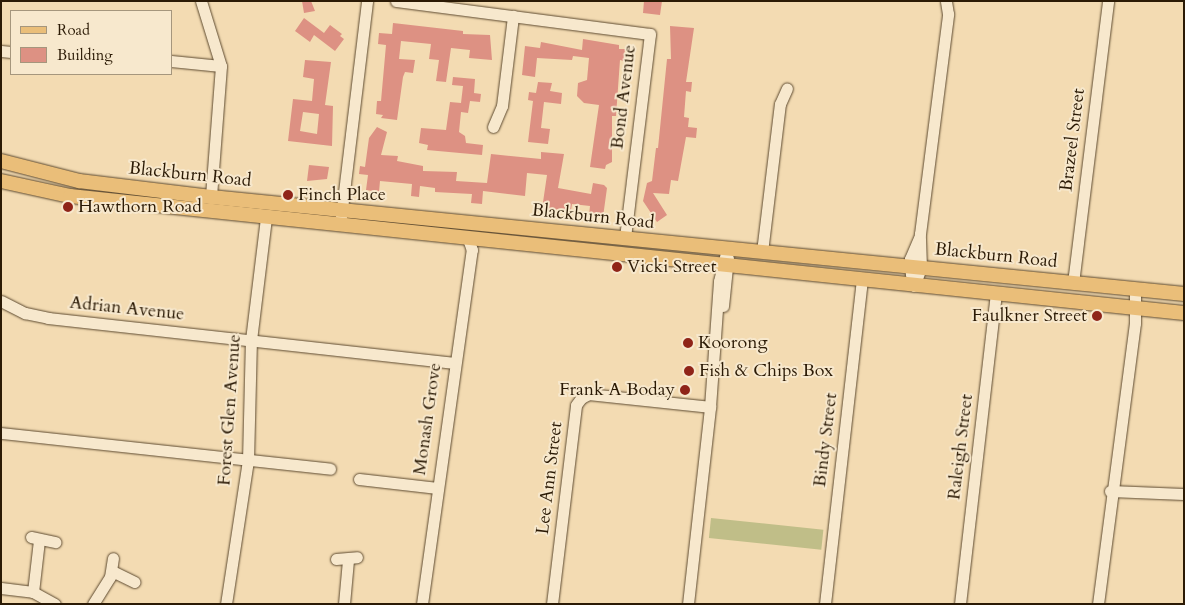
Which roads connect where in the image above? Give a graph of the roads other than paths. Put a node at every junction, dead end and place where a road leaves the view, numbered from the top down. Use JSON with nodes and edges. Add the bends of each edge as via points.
{"nodes":[{"id":1,"x":201,"y":1,"type":"edge"},
{"id":2,"x":366,"y":1,"type":"edge"},
{"id":3,"x":396,"y":1,"type":"edge"},
{"id":4,"x":946,"y":1,"type":"edge"},
{"id":5,"x":952,"y":1,"type":"edge"},
{"id":6,"x":1108,"y":1,"type":"edge"},
{"id":7,"x":948,"y":14,"type":"junction"},
{"id":8,"x":513,"y":16,"type":"junction"},
{"id":9,"x":172,"y":60,"type":"edge"},
{"id":10,"x":222,"y":66,"type":"junction"},
{"id":11,"x":787,"y":88,"type":"dead end"},
{"id":12,"x":493,"y":127,"type":"dead end"},
{"id":13,"x":1,"y":161,"type":"edge"},
{"id":14,"x":1,"y":181,"type":"edge"},
{"id":15,"x":211,"y":197,"type":"junction"},
{"id":16,"x":342,"y":211,"type":"junction"},
{"id":17,"x":266,"y":218,"type":"junction"},
{"id":18,"x":340,"y":225,"type":"junction"},
{"id":19,"x":625,"y":238,"type":"junction"},
{"id":20,"x":468,"y":239,"type":"junction"},
{"id":21,"x":727,"y":249,"type":"junction"},
{"id":22,"x":762,"y":252,"type":"junction"},
{"id":23,"x":724,"y":267,"type":"junction"},
{"id":24,"x":915,"y":267,"type":"junction"},
{"id":25,"x":862,"y":281,"type":"junction"},
{"id":26,"x":1073,"y":283,"type":"junction"},
{"id":27,"x":914,"y":286,"type":"junction"},
{"id":28,"x":1135,"y":289,"type":"junction"},
{"id":29,"x":996,"y":294,"type":"junction"},
{"id":30,"x":1184,"y":294,"type":"edge"},
{"id":31,"x":1,"y":301,"type":"edge"},
{"id":32,"x":1133,"y":308,"type":"junction"},
{"id":33,"x":1184,"y":313,"type":"edge"},
{"id":34,"x":251,"y":340,"type":"junction"},
{"id":35,"x":453,"y":363,"type":"junction"},
{"id":36,"x":710,"y":407,"type":"junction"},
{"id":37,"x":1,"y":433,"type":"edge"},
{"id":38,"x":248,"y":461,"type":"junction"},
{"id":39,"x":330,"y":469,"type":"dead end"},
{"id":40,"x":359,"y":478,"type":"dead end"},
{"id":41,"x":437,"y":488,"type":"junction"},
{"id":42,"x":1110,"y":492,"type":"junction"},
{"id":43,"x":1184,"y":494,"type":"edge"},
{"id":44,"x":55,"y":542,"type":"dead end"},
{"id":45,"x":113,"y":558,"type":"dead end"},
{"id":46,"x":347,"y":559,"type":"dead end"},
{"id":47,"x":112,"y":571,"type":"junction"},
{"id":48,"x":135,"y":582,"type":"dead end"},
{"id":49,"x":1,"y":588,"type":"edge"},
{"id":50,"x":33,"y":592,"type":"junction"},
{"id":51,"x":55,"y":604,"type":"edge"},
{"id":52,"x":93,"y":604,"type":"edge"},
{"id":53,"x":226,"y":604,"type":"edge"},
{"id":54,"x":344,"y":604,"type":"edge"},
{"id":55,"x":422,"y":604,"type":"edge"},
{"id":56,"x":552,"y":604,"type":"edge"},
{"id":57,"x":688,"y":604,"type":"edge"},
{"id":58,"x":825,"y":604,"type":"edge"},
{"id":59,"x":960,"y":604,"type":"edge"},
{"id":60,"x":1098,"y":604,"type":"edge"}],
"edges":[{"from":1,"to":10,"type":"street"},
{"from":2,"to":16,"type":"street"},
{"from":3,"to":8,"type":"street","name":"Bond Avenue"},
{"from":4,"to":7,"type":"street"},
{"from":5,"to":7,"type":"street"},
{"from":6,"to":26,"type":"street","name":"Brazeel Street"},
{"from":7,"to":24,"type":"street"},
{"from":8,"to":12,"type":"street","via":[[502,106]]},
{"from":8,"to":19,"type":"street","name":"Bond Avenue","via":[[650,34]]},
{"from":9,"to":10,"type":"street"},
{"from":10,"to":15,"type":"street"},
{"from":11,"to":22,"type":"street","via":[[780,104]]},
{"from":13,"to":15,"type":"main road","name":"Blackburn Road","via":[[79,181]]},
{"from":14,"to":17,"type":"main road","name":"Blackburn Road","via":[[57,195]]},
{"from":15,"to":16,"type":"main road","name":"Blackburn Road"},
{"from":16,"to":18,"type":"street"},
{"from":16,"to":19,"type":"main road","name":"Blackburn Road"},
{"from":17,"to":18,"type":"main road","name":"Blackburn Road"},
{"from":17,"to":34,"type":"street","name":"Forest Glen Avenue"},
{"from":18,"to":20,"type":"main road","name":"Blackburn Road"},
{"from":19,"to":21,"type":"main road","name":"Blackburn Road"},
{"from":20,"to":23,"type":"main road","name":"Blackburn Road"},
{"from":20,"to":35,"type":"street","name":"Monash Grove","via":[[472,250]]},
{"from":21,"to":22,"type":"main road","name":"Blackburn Road"},
{"from":21,"to":23,"type":"street"},
{"from":22,"to":24,"type":"main road","name":"Blackburn Road"},
{"from":23,"to":25,"type":"main road","name":"Blackburn Road"},
{"from":23,"to":36,"type":"street"},
{"from":24,"to":26,"type":"main road","name":"Blackburn Road"},
{"from":24,"to":27,"type":"street"},
{"from":25,"to":27,"type":"main road","name":"Blackburn Road"},
{"from":25,"to":58,"type":"street","name":"Bindy Street"},
{"from":26,"to":28,"type":"main road","name":"Blackburn Road"},
{"from":27,"to":29,"type":"main road","name":"Blackburn Road"},
{"from":28,"to":30,"type":"main road","name":"Blackburn Road"},
{"from":28,"to":32,"type":"street"},
{"from":29,"to":32,"type":"main road","name":"Blackburn Road"},
{"from":29,"to":59,"type":"street","name":"Raleigh Street"},
{"from":31,"to":34,"type":"street","name":"Adrian Avenue","via":[[42,317]]},
{"from":32,"to":33,"type":"main road","name":"Blackburn Road"},
{"from":32,"to":42,"type":"street"},
{"from":34,"to":35,"type":"street","name":"Adrian Avenue"},
{"from":34,"to":38,"type":"street","name":"Forest Glen Avenue"},
{"from":35,"to":41,"type":"street","name":"Monash Grove"},
{"from":36,"to":56,"type":"street","name":"Lee Ann Street","via":[[589,394],[581,398],[576,405]]},
{"from":36,"to":57,"type":"street"},
{"from":37,"to":38,"type":"street"},
{"from":38,"to":39,"type":"street"},
{"from":38,"to":53,"type":"street","name":"Forest Glen Avenue"},
{"from":40,"to":41,"type":"street"},
{"from":41,"to":55,"type":"street","name":"Monash Grove"},
{"from":42,"to":43,"type":"street"},
{"from":42,"to":60,"type":"street"},
{"from":44,"to":50,"type":"street","via":[[35,538]]},
{"from":45,"to":47,"type":"street"},
{"from":46,"to":54,"type":"street"},
{"from":47,"to":48,"type":"street"},
{"from":47,"to":52,"type":"street","via":[[100,598]]},
{"from":49,"to":50,"type":"street"},
{"from":50,"to":51,"type":"street"}]}
